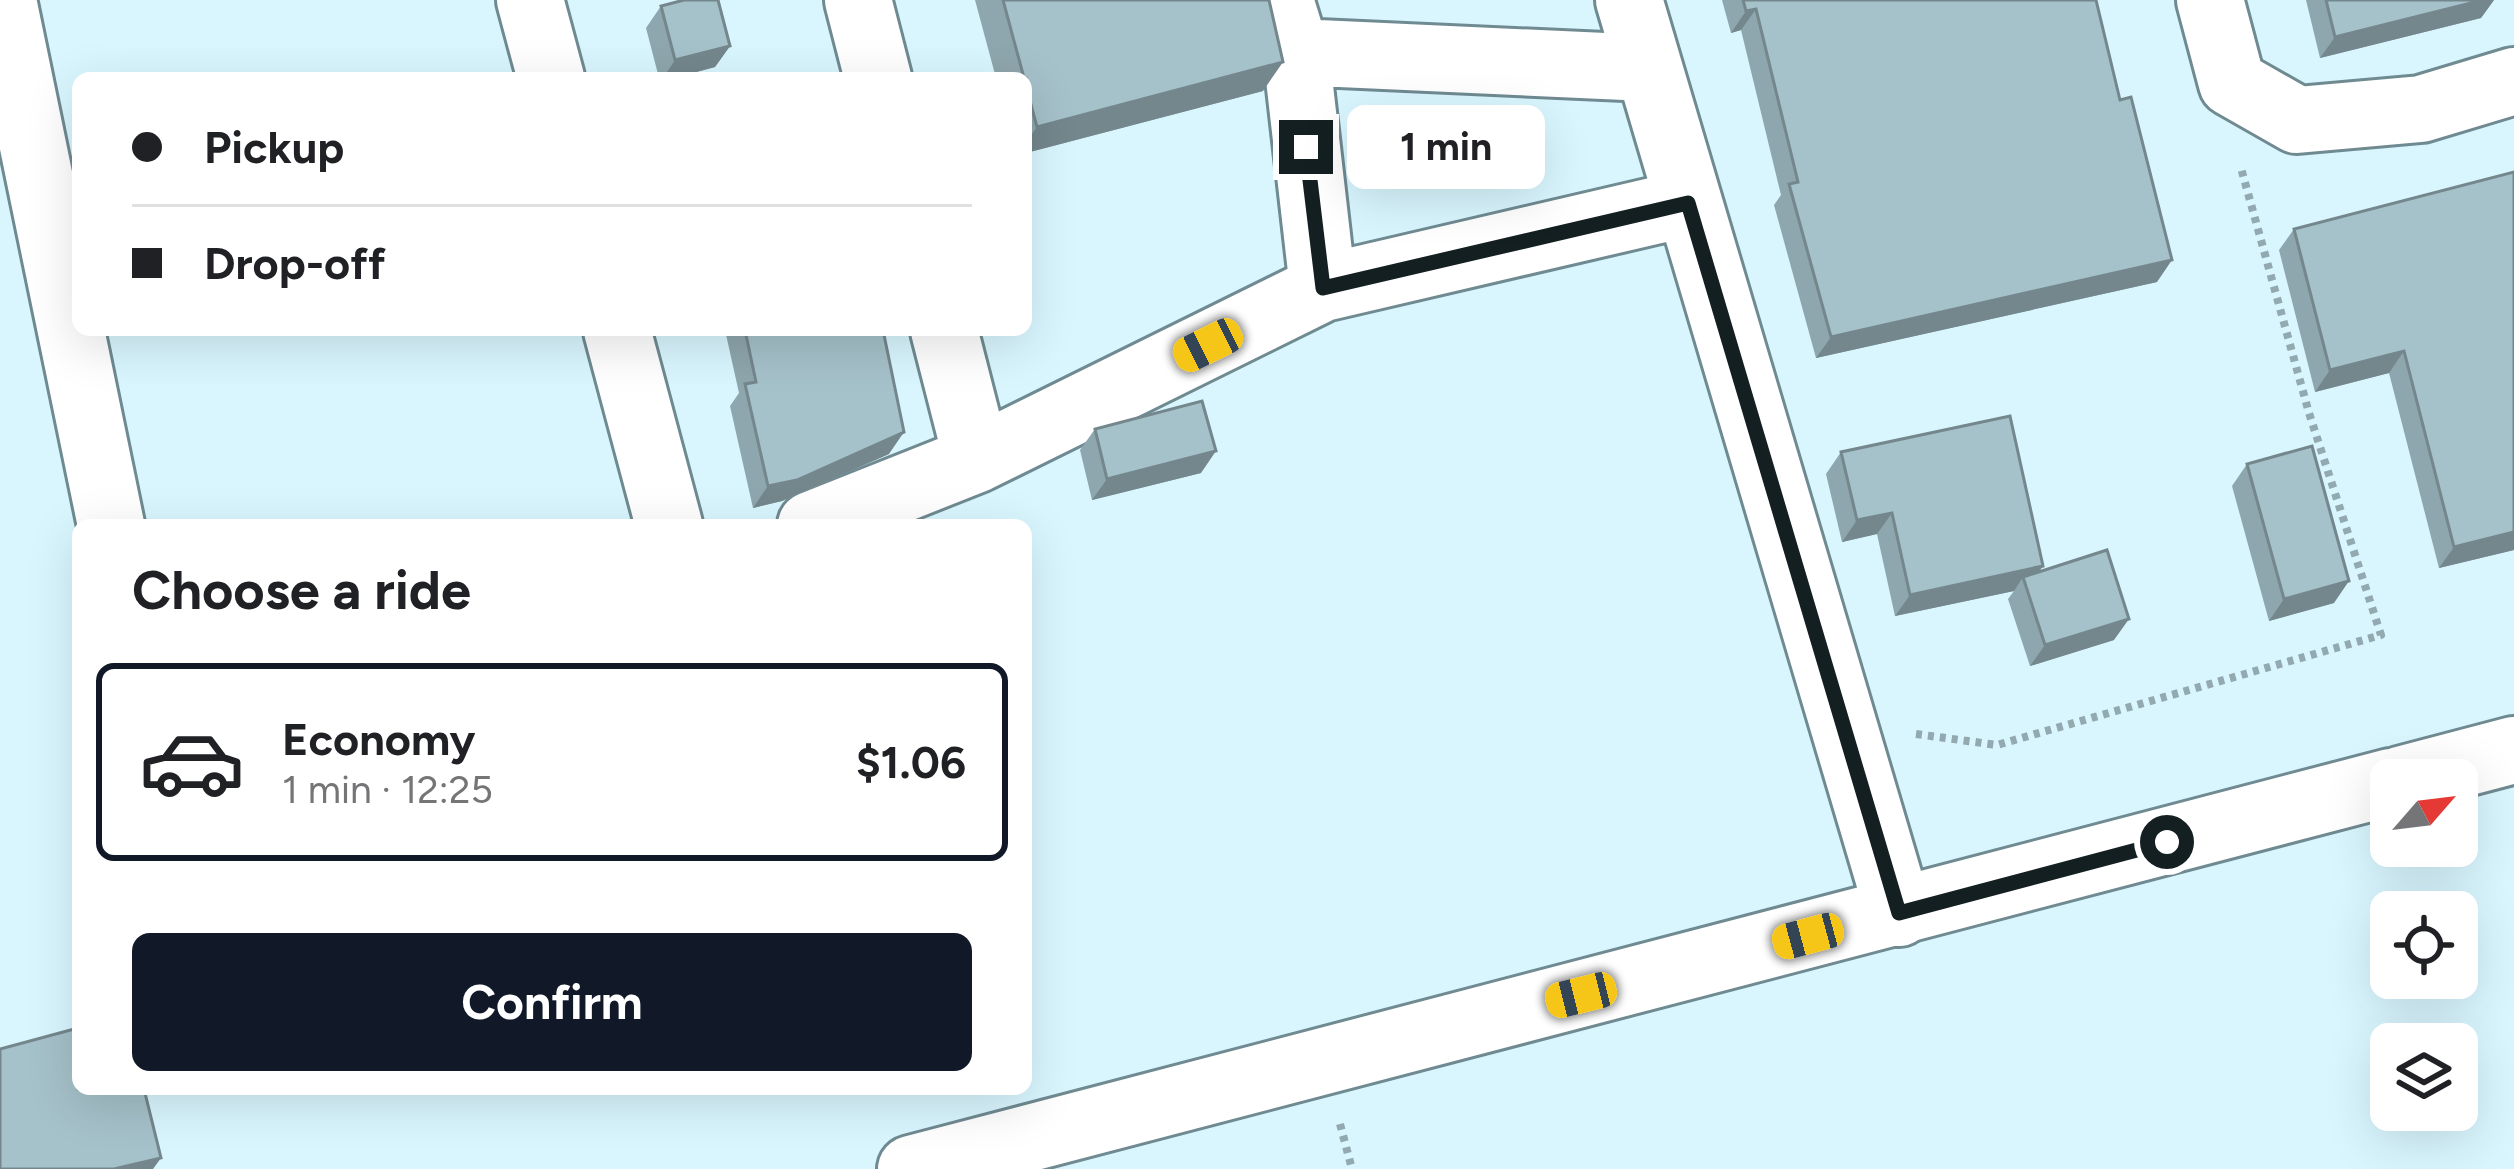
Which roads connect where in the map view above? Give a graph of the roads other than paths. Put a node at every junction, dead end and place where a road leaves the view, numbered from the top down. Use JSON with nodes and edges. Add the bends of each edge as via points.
{"nodes":[{"id":1,"x":3,"y":0,"type":"edge"},
{"id":2,"x":530,"y":0,"type":"edge"},
{"id":3,"x":858,"y":0,"type":"edge"},
{"id":4,"x":1629,"y":0,"type":"edge"},
{"id":5,"x":2210,"y":0,"type":"edge"},
{"id":6,"x":1288,"y":26,"type":"edge"},
{"id":7,"x":1648,"y":68,"type":"junction"},
{"id":8,"x":549,"y":72,"type":"edge"},
{"id":9,"x":876,"y":72,"type":"edge"},
{"id":10,"x":2514,"y":81,"type":"edge"},
{"id":11,"x":1688,"y":203,"type":"junction"},
{"id":12,"x":1323,"y":288,"type":"junction"},
{"id":13,"x":72,"y":335,"type":"edge"},
{"id":14,"x":72,"y":336,"type":"edge"},
{"id":15,"x":619,"y":336,"type":"edge"},
{"id":16,"x":946,"y":336,"type":"edge"},
{"id":17,"x":977,"y":458,"type":"junction"},
{"id":18,"x":110,"y":519,"type":"edge"},
{"id":19,"x":667,"y":519,"type":"edge"},
{"id":20,"x":826,"y":519,"type":"edge"},
{"id":21,"x":2514,"y":750,"type":"edge"},
{"id":22,"x":2478,"y":759,"type":"edge"},
{"id":23,"x":2370,"y":788,"type":"edge"},
{"id":24,"x":1899,"y":913,"type":"junction"},
{"id":25,"x":911,"y":1169,"type":"edge"}],
"edges":[{"from":1,"to":13,"type":"street"},
{"from":2,"to":8,"type":"street"},
{"from":3,"to":9,"type":"street"},
{"from":4,"to":7,"type":"street"},
{"from":5,"to":10,"type":"street","via":[[2231,82],[2297,120],[2421,110]]},
{"from":6,"to":7,"type":"street"},
{"from":6,"to":12,"type":"street"},
{"from":7,"to":11,"type":"street"},
{"from":11,"to":12,"type":"street"},
{"from":11,"to":24,"type":"street"},
{"from":12,"to":17,"type":"street"},
{"from":14,"to":18,"type":"street"},
{"from":15,"to":19,"type":"street"},
{"from":16,"to":17,"type":"street"},
{"from":17,"to":20,"type":"street"},
{"from":21,"to":22,"type":"street"},
{"from":23,"to":24,"type":"street"},
{"from":24,"to":25,"type":"street"}]}
